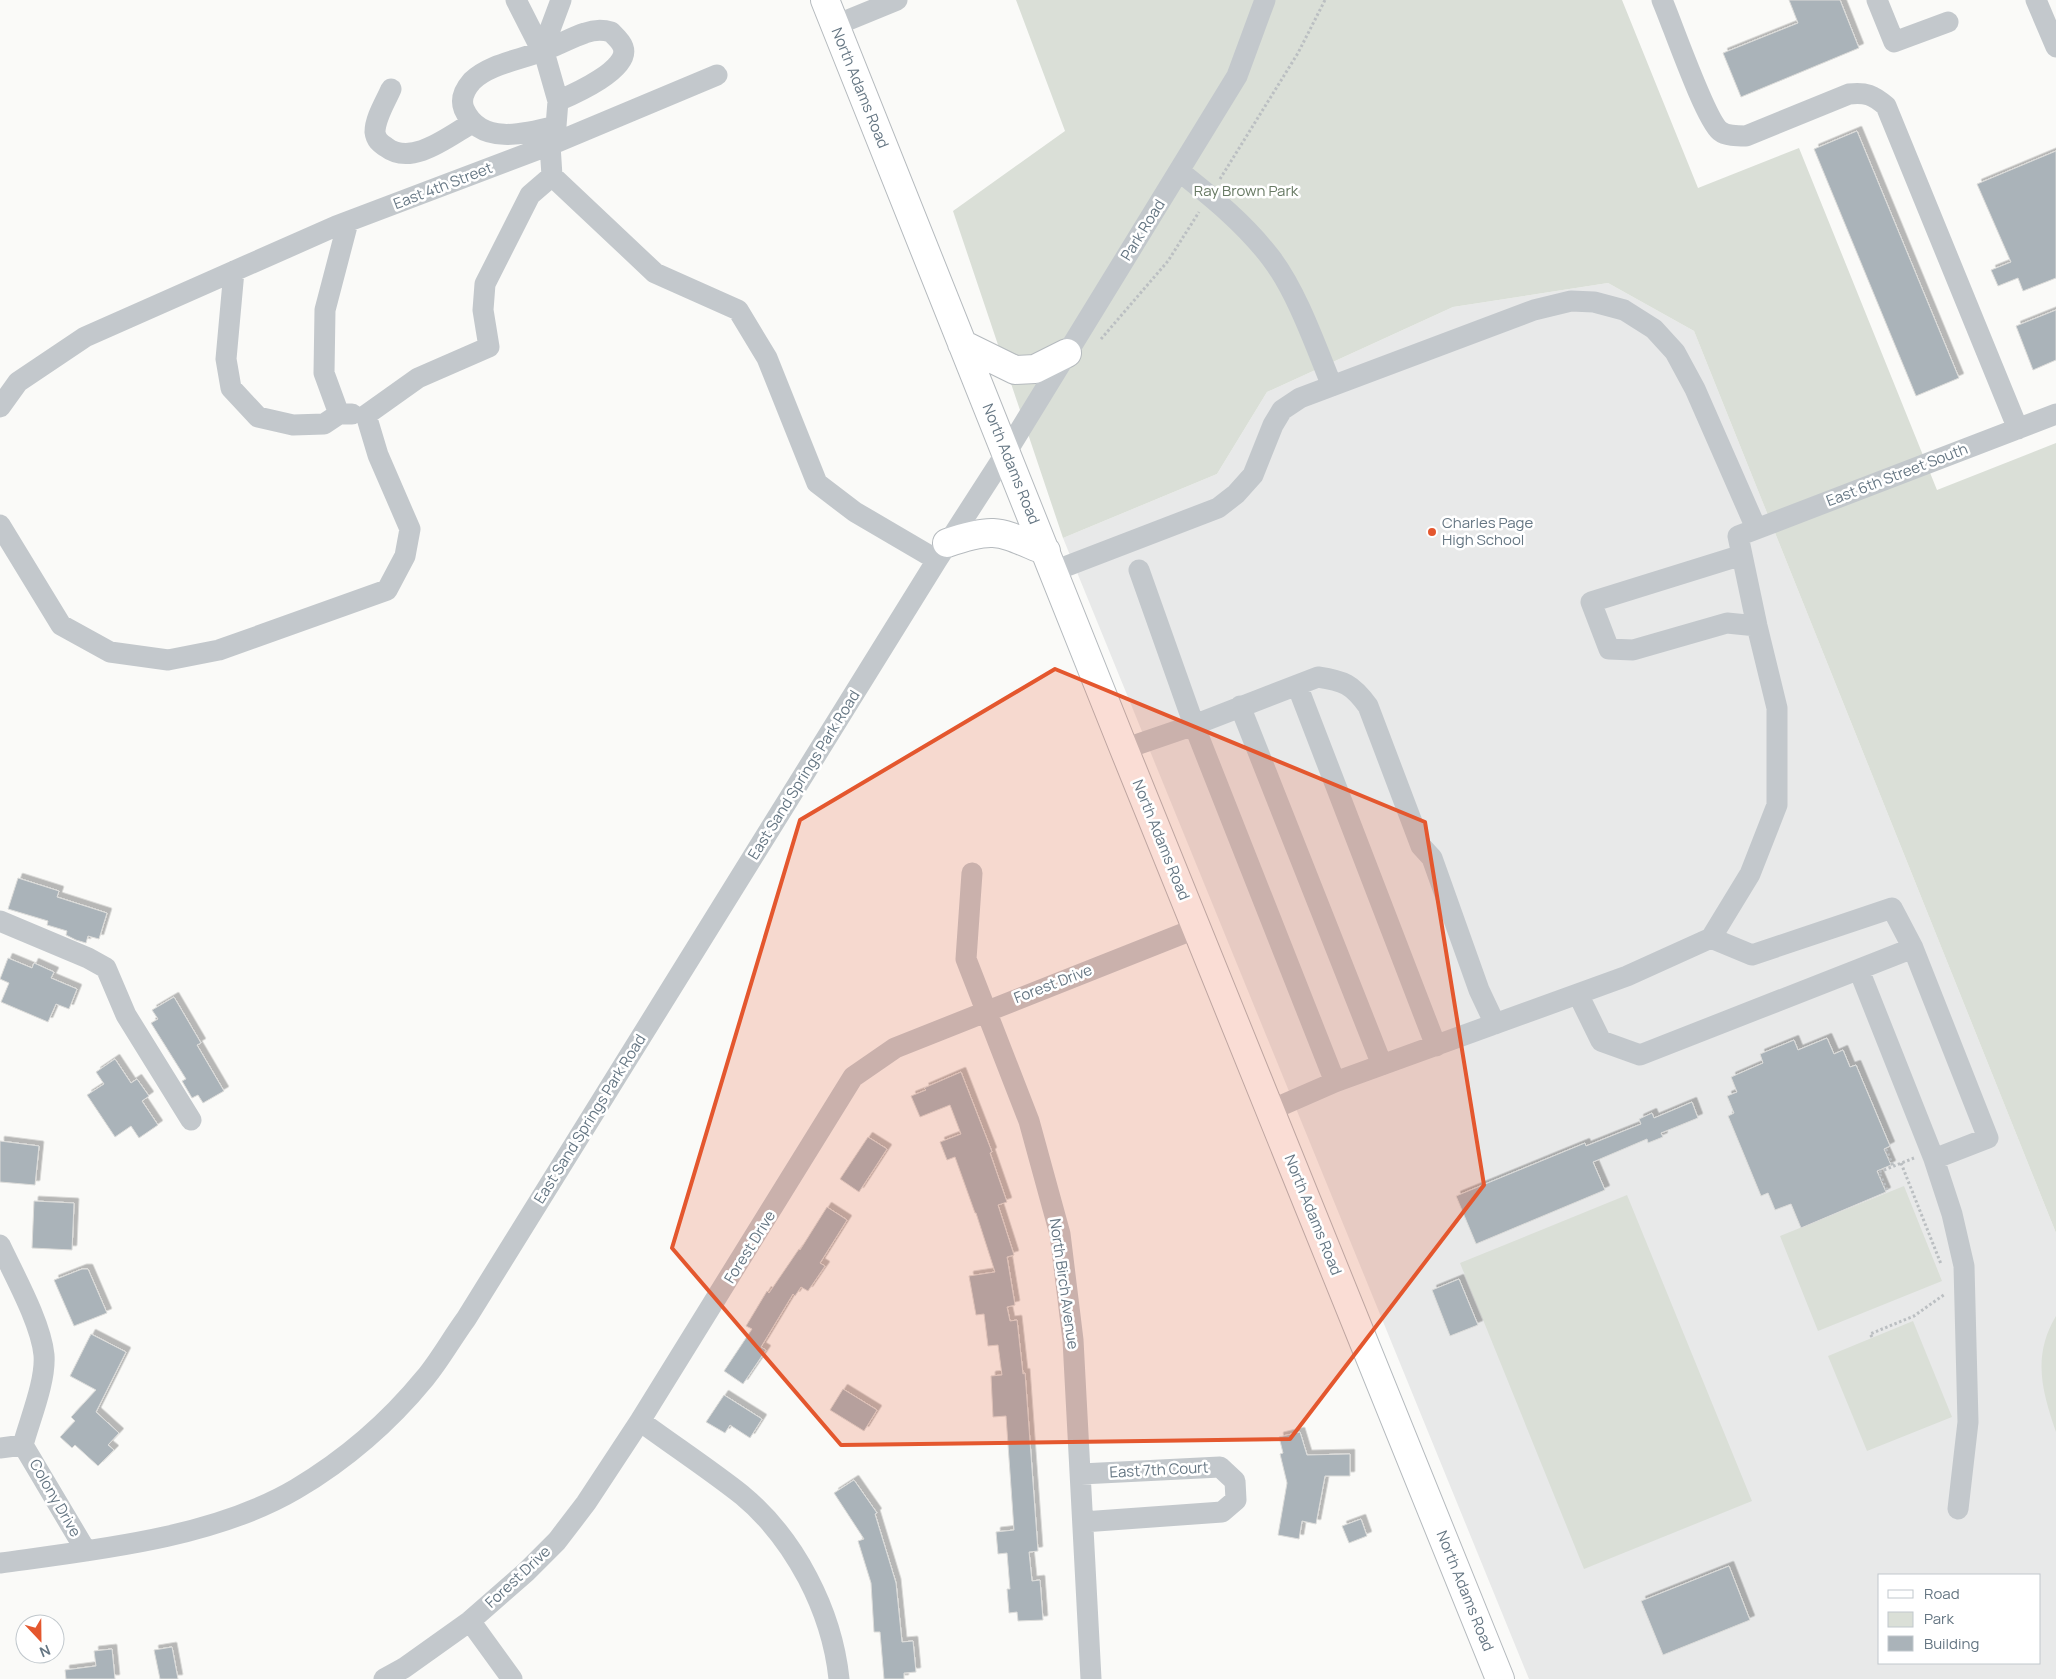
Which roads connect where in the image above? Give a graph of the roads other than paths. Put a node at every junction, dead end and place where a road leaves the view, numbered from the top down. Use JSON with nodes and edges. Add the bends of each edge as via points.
{"nodes":[{"id":1,"x":516,"y":0,"type":"edge"},
{"id":2,"x":561,"y":0,"type":"edge"},
{"id":3,"x":825,"y":0,"type":"edge"},
{"id":4,"x":897,"y":0,"type":"edge"},
{"id":5,"x":1265,"y":0,"type":"edge"},
{"id":6,"x":1662,"y":0,"type":"edge"},
{"id":7,"x":1877,"y":0,"type":"edge"},
{"id":8,"x":2036,"y":0,"type":"edge"},
{"id":9,"x":1948,"y":22,"type":"dead end"},
{"id":10,"x":836,"y":25,"type":"junction"},
{"id":11,"x":2056,"y":47,"type":"edge"},
{"id":12,"x":542,"y":51,"type":"junction"},
{"id":13,"x":717,"y":75,"type":"dead end"},
{"id":14,"x":391,"y":89,"type":"dead end"},
{"id":15,"x":558,"y":102,"type":"junction"},
{"id":16,"x":472,"y":122,"type":"junction"},
{"id":17,"x":553,"y":136,"type":"junction"},
{"id":18,"x":1179,"y":171,"type":"junction"},
{"id":19,"x":552,"y":176,"type":"junction"},
{"id":20,"x":342,"y":224,"type":"junction"},
{"id":21,"x":234,"y":271,"type":"junction"},
{"id":22,"x":962,"y":344,"type":"junction"},
{"id":23,"x":1067,"y":353,"type":"junction"},
{"id":24,"x":1332,"y":386,"type":"junction"},
{"id":25,"x":0,"y":407,"type":"edge"},
{"id":26,"x":339,"y":414,"type":"junction"},
{"id":27,"x":2056,"y":414,"type":"edge"},
{"id":28,"x":366,"y":416,"type":"junction"},
{"id":29,"x":2018,"y":429,"type":"junction"},
{"id":30,"x":1006,"y":453,"type":"junction"},
{"id":31,"x":0,"y":525,"type":"edge"},
{"id":32,"x":1745,"y":540,"type":"junction"},
{"id":33,"x":942,"y":552,"type":"junction"},
{"id":34,"x":1050,"y":561,"type":"junction"},
{"id":35,"x":1139,"y":570,"type":"dead end"},
{"id":36,"x":1757,"y":626,"type":"junction"},
{"id":37,"x":1297,"y":685,"type":"junction"},
{"id":38,"x":1240,"y":706,"type":"junction"},
{"id":39,"x":1194,"y":725,"type":"junction"},
{"id":40,"x":1124,"y":749,"type":"junction"},
{"id":41,"x":972,"y":874,"type":"dead end"},
{"id":42,"x":0,"y":921,"type":"edge"},
{"id":43,"x":1197,"y":928,"type":"junction"},
{"id":44,"x":1711,"y":938,"type":"junction"},
{"id":45,"x":1913,"y":948,"type":"junction"},
{"id":46,"x":1859,"y":970,"type":"junction"},
{"id":47,"x":1578,"y":994,"type":"junction"},
{"id":48,"x":985,"y":1011,"type":"junction"},
{"id":49,"x":1495,"y":1024,"type":"junction"},
{"id":50,"x":1436,"y":1046,"type":"junction"},
{"id":51,"x":1382,"y":1066,"type":"junction"},
{"id":52,"x":1335,"y":1082,"type":"junction"},
{"id":53,"x":1271,"y":1110,"type":"junction"},
{"id":54,"x":191,"y":1120,"type":"dead end"},
{"id":55,"x":1932,"y":1155,"type":"junction"},
{"id":56,"x":0,"y":1245,"type":"edge"},
{"id":57,"x":640,"y":1421,"type":"junction"},
{"id":58,"x":23,"y":1444,"type":"junction"},
{"id":59,"x":0,"y":1448,"type":"edge"},
{"id":60,"x":1081,"y":1474,"type":"junction"},
{"id":61,"x":1958,"y":1508,"type":"dead end"},
{"id":62,"x":1083,"y":1522,"type":"junction"},
{"id":63,"x":86,"y":1551,"type":"junction"},
{"id":64,"x":0,"y":1563,"type":"edge"},
{"id":65,"x":470,"y":1621,"type":"junction"},
{"id":66,"x":384,"y":1679,"type":"edge"},
{"id":67,"x":512,"y":1679,"type":"edge"},
{"id":68,"x":839,"y":1679,"type":"edge"},
{"id":69,"x":1092,"y":1679,"type":"edge"},
{"id":70,"x":1500,"y":1679,"type":"edge"}],
"edges":[{"from":1,"to":12,"type":"street"},
{"from":2,"to":12,"type":"street"},
{"from":3,"to":10,"type":"main road","name":"North Adams Road"},
{"from":4,"to":10,"type":"street"},
{"from":5,"to":18,"type":"street","name":"Park Road","via":[[1237,76]]},
{"from":6,"to":29,"type":"street","via":[[1707,110],[1720,131],[1746,136],[1849,94],[1865,92],[1886,106]]},
{"from":7,"to":9,"type":"street","via":[[1894,42]]},
{"from":8,"to":11,"type":"street"},
{"from":10,"to":22,"type":"main road","name":"North Adams Road"},
{"from":12,"to":15,"type":"street"},
{"from":12,"to":15,"type":"street","via":[[597,30],[611,32],[623,46],[624,54],[612,71]]},
{"from":12,"to":16,"type":"street","via":[[492,69],[472,81],[462,95],[463,106]]},
{"from":13,"to":17,"type":"street"},
{"from":14,"to":16,"type":"street","via":[[375,132],[378,142],[392,152],[406,154],[427,148]]},
{"from":15,"to":17,"type":"street"},
{"from":16,"to":17,"type":"street","via":[[492,133]]},
{"from":17,"to":19,"type":"street"},
{"from":17,"to":20,"type":"street","name":"East 4th Street"},
{"from":18,"to":23,"type":"street","name":"Park Road"},
{"from":18,"to":24,"type":"street","via":[[1234,216],[1272,259],[1300,312]]},
{"from":19,"to":28,"type":"street","via":[[530,195],[485,284],[483,310],[489,347],[418,378]]},
{"from":19,"to":33,"type":"street","via":[[654,273],[738,310],[767,358],[818,483],[855,512]]},
{"from":20,"to":21,"type":"street","name":"East 4th Street"},
{"from":20,"to":26,"type":"street","via":[[325,310],[324,373]]},
{"from":21,"to":25,"type":"street","name":"East 4th Street","via":[[85,337],[18,382]]},
{"from":21,"to":26,"type":"street","via":[[226,359],[231,388],[258,417],[294,425],[324,424]]},
{"from":22,"to":23,"type":"main road","via":[[1015,370],[1035,369]]},
{"from":22,"to":30,"type":"main road","name":"North Adams Road"},
{"from":23,"to":30,"type":"street","name":"Park Road"},
{"from":24,"to":32,"type":"street","via":[[1534,310],[1572,301],[1594,302],[1624,310],[1654,329],[1674,352],[1695,389]]},
{"from":24,"to":34,"type":"street","via":[[1300,398],[1282,410],[1253,475],[1218,508]]},
{"from":26,"to":28,"type":"street"},
{"from":27,"to":29,"type":"street","name":"East 6th Street South"},
{"from":28,"to":31,"type":"street","via":[[378,455],[410,529],[405,556],[387,590],[219,650],[168,660],[110,652],[60,625]]},
{"from":29,"to":32,"type":"street","name":"East 6th Street South"},
{"from":30,"to":33,"type":"street","name":"East Sand Springs Park Road"},
{"from":30,"to":34,"type":"main road","name":"North Adams Road"},
{"from":32,"to":36,"type":"street"},
{"from":32,"to":36,"type":"street","name":"East 6th Street South","via":[[1591,602],[1609,649],[1634,650],[1727,623]]},
{"from":33,"to":34,"type":"main road","via":[[977,533],[993,532],[1004,534]]},
{"from":33,"to":63,"type":"street","name":"East Sand Springs Park Road","via":[[471,1310],[426,1377],[369,1436],[295,1490],[216,1522],[163,1538]]},
{"from":34,"to":40,"type":"main road","name":"North Adams Road"},
{"from":35,"to":39,"type":"street"},
{"from":36,"to":44,"type":"street","via":[[1777,708],[1777,805],[1750,874]]},
{"from":37,"to":38,"type":"street"},
{"from":37,"to":49,"type":"street","via":[[1318,677],[1338,680],[1355,688],[1368,706],[1421,846],[1432,858]]},
{"from":37,"to":50,"type":"street"},
{"from":38,"to":39,"type":"street"},
{"from":38,"to":51,"type":"street"},
{"from":39,"to":40,"type":"street"},
{"from":39,"to":52,"type":"street"},
{"from":40,"to":43,"type":"main road","name":"North Adams Road"},
{"from":41,"to":48,"type":"street","name":"North Birch Avenue","via":[[966,959]]},
{"from":42,"to":54,"type":"street","via":[[106,968],[126,1015]]},
{"from":43,"to":48,"type":"street","name":"Forest Drive"},
{"from":43,"to":53,"type":"main road","name":"North Adams Road"},
{"from":44,"to":45,"type":"street","via":[[1752,955],[1892,908]]},
{"from":44,"to":47,"type":"street"},
{"from":45,"to":46,"type":"street"},
{"from":45,"to":55,"type":"street","via":[[1988,1138]]},
{"from":46,"to":47,"type":"street","via":[[1640,1054],[1601,1041]]},
{"from":46,"to":55,"type":"street"},
{"from":47,"to":49,"type":"street"},
{"from":48,"to":57,"type":"street","name":"Forest Drive","via":[[896,1048],[853,1078]]},
{"from":48,"to":60,"type":"street","name":"North Birch Avenue","via":[[1029,1121],[1060,1234],[1073,1340]]},
{"from":49,"to":50,"type":"street"},
{"from":50,"to":51,"type":"street"},
{"from":51,"to":52,"type":"street"},
{"from":52,"to":53,"type":"street"},
{"from":53,"to":70,"type":"main road","name":"North Adams Road"},
{"from":55,"to":61,"type":"street","via":[[1952,1214],[1964,1266],[1968,1422]]},
{"from":56,"to":58,"type":"street","name":"Colony Drive","via":[[38,1330],[44,1356],[40,1385]]},
{"from":57,"to":65,"type":"street","name":"Forest Drive","via":[[557,1541]]},
{"from":57,"to":68,"type":"street","via":[[743,1496],[784,1539],[811,1583],[836,1653]]},
{"from":58,"to":59,"type":"street","name":"Colony Drive"},
{"from":58,"to":63,"type":"street","name":"Colony Drive"},
{"from":60,"to":62,"type":"street","name":"North Birch Avenue"},
{"from":60,"to":62,"type":"street","name":"East 7th Court","via":[[1220,1467],[1235,1481],[1236,1500],[1222,1512]]},
{"from":62,"to":69,"type":"street","name":"North Birch Avenue"},
{"from":63,"to":64,"type":"street","name":"East Sand Springs Park Road"},
{"from":65,"to":66,"type":"street","name":"Forest Drive"},
{"from":65,"to":67,"type":"street"}]}
